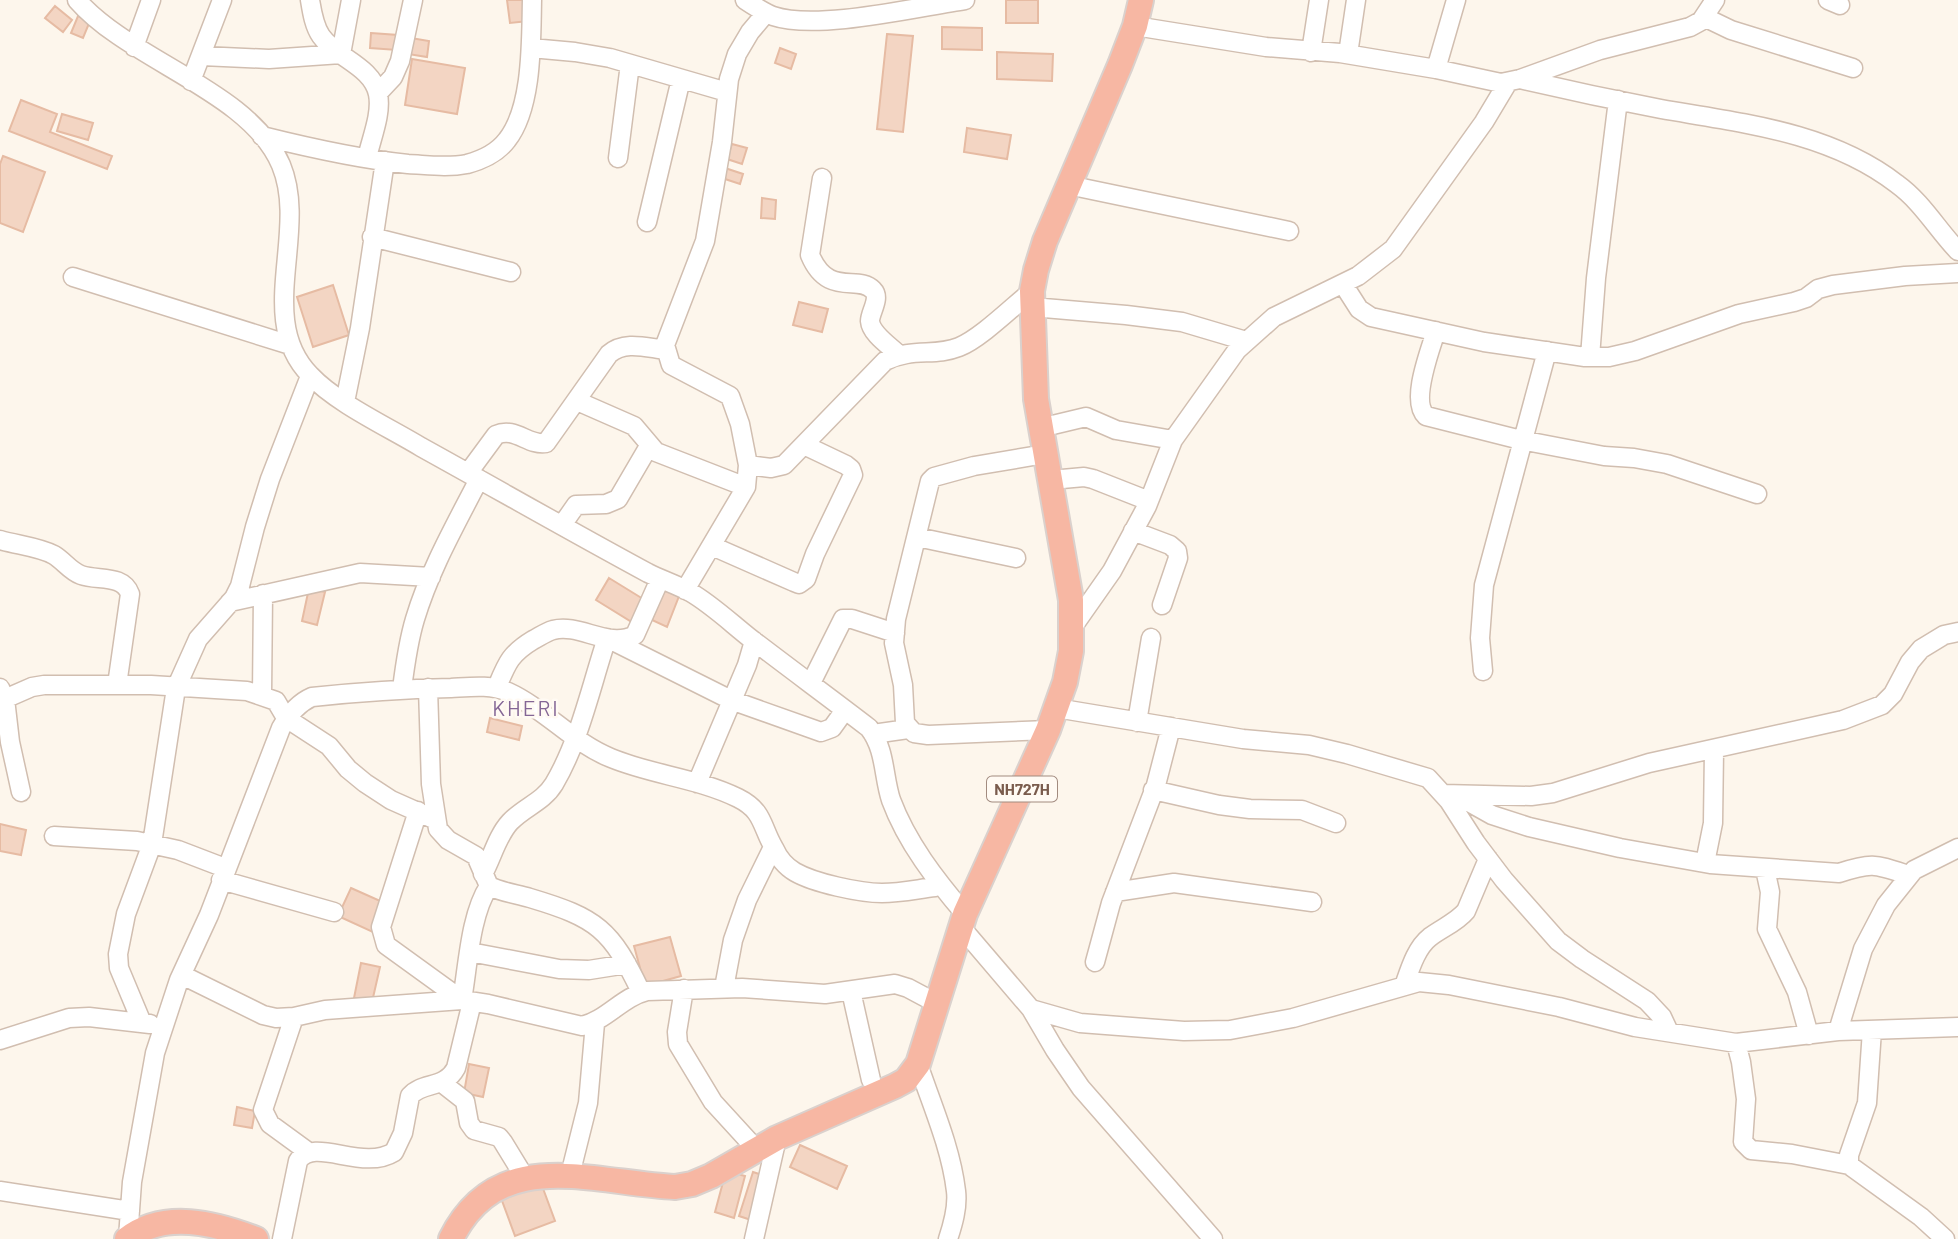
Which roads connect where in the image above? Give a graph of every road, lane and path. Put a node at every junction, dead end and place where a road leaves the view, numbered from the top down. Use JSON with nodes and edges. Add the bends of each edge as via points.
{"nodes":[{"id":1,"x":77,"y":0,"type":"edge"},
{"id":2,"x":152,"y":0,"type":"edge"},
{"id":3,"x":222,"y":0,"type":"edge"},
{"id":4,"x":310,"y":0,"type":"edge"},
{"id":5,"x":351,"y":0,"type":"edge"},
{"id":6,"x":413,"y":0,"type":"edge"},
{"id":7,"x":532,"y":0,"type":"edge"},
{"id":8,"x":745,"y":0,"type":"edge"},
{"id":9,"x":965,"y":0,"type":"edge"},
{"id":10,"x":1141,"y":0,"type":"edge"},
{"id":11,"x":1318,"y":0,"type":"edge"},
{"id":12,"x":1356,"y":0,"type":"edge"},
{"id":13,"x":1456,"y":0,"type":"edge"},
{"id":14,"x":1715,"y":0,"type":"edge"},
{"id":15,"x":766,"y":13,"type":"junction"},
{"id":16,"x":1704,"y":17,"type":"junction"},
{"id":17,"x":1135,"y":26,"type":"junction"},
{"id":18,"x":134,"y":47,"type":"junction"},
{"id":19,"x":531,"y":48,"type":"junction"},
{"id":20,"x":1311,"y":52,"type":"junction"},
{"id":21,"x":341,"y":54,"type":"junction"},
{"id":22,"x":1348,"y":54,"type":"junction"},
{"id":23,"x":202,"y":56,"type":"junction"},
{"id":24,"x":630,"y":64,"type":"junction"},
{"id":25,"x":1436,"y":68,"type":"junction"},
{"id":26,"x":1853,"y":68,"type":"dead end"},
{"id":27,"x":681,"y":79,"type":"junction"},
{"id":28,"x":191,"y":81,"type":"junction"},
{"id":29,"x":1514,"y":81,"type":"junction"},
{"id":30,"x":727,"y":92,"type":"junction"},
{"id":31,"x":377,"y":93,"type":"junction"},
{"id":32,"x":1618,"y":100,"type":"junction"},
{"id":33,"x":262,"y":136,"type":"junction"},
{"id":34,"x":618,"y":158,"type":"dead end"},
{"id":35,"x":376,"y":160,"type":"junction"},
{"id":36,"x":822,"y":178,"type":"dead end"},
{"id":37,"x":1069,"y":185,"type":"junction"},
{"id":38,"x":647,"y":222,"type":"dead end"},
{"id":39,"x":1289,"y":231,"type":"dead end"},
{"id":40,"x":372,"y":237,"type":"junction"},
{"id":41,"x":1958,"y":251,"type":"edge"},
{"id":42,"x":511,"y":272,"type":"dead end"},
{"id":43,"x":1958,"y":273,"type":"edge"},
{"id":44,"x":73,"y":277,"type":"dead end"},
{"id":45,"x":1343,"y":284,"type":"junction"},
{"id":46,"x":1032,"y":299,"type":"junction"},
{"id":47,"x":1436,"y":331,"type":"junction"},
{"id":48,"x":1246,"y":341,"type":"junction"},
{"id":49,"x":290,"y":345,"type":"junction"},
{"id":50,"x":666,"y":350,"type":"junction"},
{"id":51,"x":1547,"y":351,"type":"junction"},
{"id":52,"x":898,"y":354,"type":"junction"},
{"id":53,"x":1590,"y":357,"type":"junction"},
{"id":54,"x":310,"y":376,"type":"junction"},
{"id":55,"x":577,"y":401,"type":"junction"},
{"id":56,"x":345,"y":402,"type":"junction"},
{"id":57,"x":1040,"y":428,"type":"junction"},
{"id":58,"x":1173,"y":440,"type":"junction"},
{"id":59,"x":1521,"y":440,"type":"junction"},
{"id":60,"x":804,"y":445,"type":"junction"},
{"id":61,"x":649,"y":446,"type":"junction"},
{"id":62,"x":1045,"y":454,"type":"junction"},
{"id":63,"x":748,"y":465,"type":"junction"},
{"id":64,"x":474,"y":476,"type":"junction"},
{"id":65,"x":1051,"y":480,"type":"junction"},
{"id":66,"x":746,"y":487,"type":"junction"},
{"id":67,"x":1757,"y":494,"type":"dead end"},
{"id":68,"x":1149,"y":501,"type":"junction"},
{"id":69,"x":562,"y":525,"type":"junction"},
{"id":70,"x":1133,"y":531,"type":"junction"},
{"id":71,"x":917,"y":537,"type":"junction"},
{"id":72,"x":0,"y":540,"type":"edge"},
{"id":73,"x":712,"y":546,"type":"junction"},
{"id":74,"x":1016,"y":558,"type":"dead end"},
{"id":75,"x":431,"y":577,"type":"junction"},
{"id":76,"x":660,"y":579,"type":"junction"},
{"id":77,"x":685,"y":590,"type":"junction"},
{"id":78,"x":263,"y":594,"type":"junction"},
{"id":79,"x":230,"y":602,"type":"junction"},
{"id":80,"x":1162,"y":605,"type":"dead end"},
{"id":81,"x":1072,"y":628,"type":"junction"},
{"id":82,"x":1958,"y":632,"type":"edge"},
{"id":83,"x":895,"y":633,"type":"junction"},
{"id":84,"x":607,"y":638,"type":"junction"},
{"id":85,"x":1150,"y":638,"type":"dead end"},
{"id":86,"x":754,"y":641,"type":"junction"},
{"id":87,"x":1483,"y":671,"type":"dead end"},
{"id":88,"x":811,"y":683,"type":"junction"},
{"id":89,"x":117,"y":685,"type":"junction"},
{"id":90,"x":497,"y":687,"type":"junction"},
{"id":91,"x":176,"y":688,"type":"junction"},
{"id":92,"x":428,"y":688,"type":"junction"},
{"id":93,"x":402,"y":689,"type":"junction"},
{"id":94,"x":262,"y":695,"type":"junction"},
{"id":95,"x":2,"y":696,"type":"edge"},
{"id":96,"x":731,"y":700,"type":"junction"},
{"id":97,"x":845,"y":710,"type":"junction"},
{"id":98,"x":286,"y":718,"type":"junction"},
{"id":99,"x":1052,"y":719,"type":"junction"},
{"id":100,"x":1136,"y":722,"type":"junction"},
{"id":101,"x":1171,"y":727,"type":"junction"},
{"id":102,"x":908,"y":729,"type":"junction"},
{"id":103,"x":873,"y":734,"type":"junction"},
{"id":104,"x":575,"y":737,"type":"junction"},
{"id":105,"x":1714,"y":750,"type":"junction"},
{"id":106,"x":697,"y":783,"type":"junction"},
{"id":107,"x":1153,"y":790,"type":"junction"},
{"id":108,"x":21,"y":792,"type":"dead end"},
{"id":109,"x":1449,"y":794,"type":"junction"},
{"id":110,"x":418,"y":811,"type":"junction"},
{"id":111,"x":436,"y":820,"type":"junction"},
{"id":112,"x":1336,"y":823,"type":"dead end"},
{"id":113,"x":54,"y":836,"type":"dead end"},
{"id":114,"x":152,"y":844,"type":"junction"},
{"id":115,"x":773,"y":847,"type":"junction"},
{"id":116,"x":1958,"y":848,"type":"edge"},
{"id":117,"x":1488,"y":859,"type":"junction"},
{"id":118,"x":1705,"y":863,"type":"junction"},
{"id":119,"x":1765,"y":869,"type":"junction"},
{"id":120,"x":223,"y":874,"type":"junction"},
{"id":121,"x":1908,"y":875,"type":"junction"},
{"id":122,"x":486,"y":880,"type":"junction"},
{"id":123,"x":940,"y":885,"type":"junction"},
{"id":124,"x":1115,"y":892,"type":"junction"},
{"id":125,"x":1312,"y":902,"type":"dead end"},
{"id":126,"x":334,"y":912,"type":"dead end"},
{"id":127,"x":963,"y":921,"type":"junction"},
{"id":128,"x":470,"y":952,"type":"junction"},
{"id":129,"x":1094,"y":962,"type":"dead end"},
{"id":130,"x":627,"y":964,"type":"junction"},
{"id":131,"x":182,"y":975,"type":"junction"},
{"id":132,"x":1404,"y":986,"type":"junction"},
{"id":133,"x":724,"y":988,"type":"junction"},
{"id":134,"x":684,"y":989,"type":"junction"},
{"id":135,"x":851,"y":991,"type":"junction"},
{"id":136,"x":640,"y":992,"type":"junction"},
{"id":137,"x":467,"y":1001,"type":"junction"},
{"id":138,"x":938,"y":1004,"type":"junction"},
{"id":139,"x":1031,"y":1009,"type":"junction"},
{"id":140,"x":294,"y":1017,"type":"junction"},
{"id":141,"x":142,"y":1023,"type":"junction"},
{"id":142,"x":595,"y":1023,"type":"junction"},
{"id":143,"x":164,"y":1026,"type":"junction"},
{"id":144,"x":1958,"y":1027,"type":"edge"},
{"id":145,"x":1872,"y":1030,"type":"junction"},
{"id":146,"x":1838,"y":1031,"type":"junction"},
{"id":147,"x":1669,"y":1032,"type":"junction"},
{"id":148,"x":1809,"y":1035,"type":"junction"},
{"id":149,"x":0,"y":1040,"type":"edge"},
{"id":150,"x":1736,"y":1043,"type":"junction"},
{"id":151,"x":918,"y":1065,"type":"junction"},
{"id":152,"x":871,"y":1080,"type":"dead end"},
{"id":153,"x":442,"y":1083,"type":"junction"},
{"id":154,"x":767,"y":1143,"type":"junction"},
{"id":155,"x":307,"y":1151,"type":"junction"},
{"id":156,"x":1849,"y":1165,"type":"junction"},
{"id":157,"x":570,"y":1175,"type":"junction"},
{"id":158,"x":525,"y":1178,"type":"junction"},
{"id":159,"x":0,"y":1191,"type":"edge"},
{"id":160,"x":130,"y":1211,"type":"junction"},
{"id":161,"x":1928,"y":1232,"type":"edge"},
{"id":162,"x":127,"y":1238,"type":"edge"},
{"id":163,"x":256,"y":1239,"type":"edge"},
{"id":164,"x":282,"y":1239,"type":"edge"},
{"id":165,"x":451,"y":1239,"type":"edge"},
{"id":166,"x":754,"y":1239,"type":"edge"},
{"id":167,"x":948,"y":1239,"type":"edge"},
{"id":168,"x":1213,"y":1239,"type":"edge"},
{"id":169,"x":1945,"y":1239,"type":"edge"}],
"edges":[{"from":1,"to":18,"type":"street"},
{"from":2,"to":18,"type":"street"},
{"from":3,"to":23,"type":"street"},
{"from":4,"to":21,"type":"street","via":[[321,37]]},
{"from":5,"to":21,"type":"street"},
{"from":6,"to":31,"type":"street","via":[[396,71]]},
{"from":7,"to":19,"type":"street"},
{"from":8,"to":15,"type":"street"},
{"from":9,"to":15,"type":"street","via":[[852,18],[795,20]]},
{"from":10,"to":17,"type":"highway","number":"NH727H"},
{"from":11,"to":20,"type":"street"},
{"from":12,"to":22,"type":"street"},
{"from":13,"to":25,"type":"street"},
{"from":14,"to":16,"type":"street"},
{"from":15,"to":30,"type":"street","via":[[737,54]]},
{"from":16,"to":26,"type":"street","via":[[1742,34]]},
{"from":16,"to":29,"type":"street","via":[[1690,27],[1600,50]]},
{"from":17,"to":20,"type":"street"},
{"from":17,"to":37,"type":"highway","number":"NH727H"},
{"from":18,"to":28,"type":"street"},
{"from":19,"to":24,"type":"street"},
{"from":19,"to":35,"type":"street","via":[[519,117],[499,148],[453,166]]},
{"from":20,"to":22,"type":"street"},
{"from":21,"to":23,"type":"street","via":[[269,59]]},
{"from":21,"to":31,"type":"street","via":[[368,75]]},
{"from":22,"to":25,"type":"street"},
{"from":23,"to":28,"type":"street"},
{"from":24,"to":27,"type":"street"},
{"from":24,"to":34,"type":"street"},
{"from":25,"to":29,"type":"street","via":[[1496,83]]},
{"from":27,"to":30,"type":"street"},
{"from":27,"to":38,"type":"street"},
{"from":28,"to":33,"type":"street","via":[[230,105]]},
{"from":29,"to":32,"type":"street"},
{"from":29,"to":45,"type":"street","via":[[1393,249]]},
{"from":30,"to":50,"type":"street","via":[[705,241],[667,335]]},
{"from":31,"to":35,"type":"street"},
{"from":32,"to":41,"type":"street","via":[[1734,120],[1823,144],[1899,186]]},
{"from":32,"to":53,"type":"street","via":[[1595,278]]},
{"from":33,"to":35,"type":"street"},
{"from":33,"to":49,"type":"street","via":[[280,162],[289,190],[284,317]]},
{"from":35,"to":40,"type":"street"},
{"from":36,"to":52,"type":"street","via":[[810,256],[813,263],[828,279],[874,291],[870,321]]},
{"from":37,"to":39,"type":"street"},
{"from":37,"to":46,"type":"highway","number":"NH727H","via":[[1035,271]]},
{"from":40,"to":42,"type":"street"},
{"from":40,"to":56,"type":"street"},
{"from":43,"to":53,"type":"street","via":[[1833,285],[1806,298],[1739,314],[1635,351]]},
{"from":44,"to":49,"type":"street"},
{"from":45,"to":47,"type":"street","via":[[1365,313]]},
{"from":45,"to":48,"type":"street","via":[[1274,317]]},
{"from":46,"to":48,"type":"street","via":[[1182,322]]},
{"from":46,"to":52,"type":"street","via":[[959,347]]},
{"from":46,"to":57,"type":"highway","number":"NH727H"},
{"from":47,"to":51,"type":"street"},
{"from":47,"to":59,"type":"street","via":[[1419,394],[1422,411],[1426,416]]},
{"from":48,"to":58,"type":"street"},
{"from":49,"to":54,"type":"street"},
{"from":50,"to":55,"type":"street","via":[[615,348]]},
{"from":50,"to":63,"type":"street","via":[[671,365],[730,396]]},
{"from":51,"to":53,"type":"street"},
{"from":51,"to":59,"type":"street"},
{"from":52,"to":60,"type":"street","via":[[885,361]]},
{"from":54,"to":56,"type":"street"},
{"from":54,"to":79,"type":"street","via":[[270,479],[240,586]]},
{"from":55,"to":61,"type":"street","via":[[634,426]]},
{"from":55,"to":64,"type":"street","via":[[546,443],[513,433],[496,435]]},
{"from":56,"to":64,"type":"street"},
{"from":57,"to":58,"type":"street","via":[[1086,417],[1116,430]]},
{"from":57,"to":62,"type":"highway","number":"NH727H"},
{"from":58,"to":68,"type":"street"},
{"from":59,"to":67,"type":"street","via":[[1604,456],[1641,458]]},
{"from":59,"to":87,"type":"street","via":[[1484,585]]},
{"from":60,"to":63,"type":"street","via":[[777,468]]},
{"from":60,"to":73,"type":"street","via":[[846,465],[853,475],[806,579],[799,584]]},
{"from":61,"to":66,"type":"street"},
{"from":61,"to":69,"type":"street","via":[[618,499],[576,505]]},
{"from":62,"to":65,"type":"highway","number":"NH727H"},
{"from":62,"to":71,"type":"street","via":[[934,477]]},
{"from":63,"to":66,"type":"street"},
{"from":64,"to":69,"type":"street"},
{"from":64,"to":75,"type":"street"},
{"from":65,"to":68,"type":"street","via":[[1084,477]]},
{"from":65,"to":81,"type":"highway","number":"NH727H"},
{"from":66,"to":73,"type":"street"},
{"from":68,"to":70,"type":"street"},
{"from":69,"to":76,"type":"street"},
{"from":70,"to":80,"type":"street","via":[[1177,551]]},
{"from":70,"to":81,"type":"street","via":[[1112,571]]},
{"from":71,"to":74,"type":"street"},
{"from":71,"to":83,"type":"street"},
{"from":72,"to":89,"type":"street","via":[[55,555],[83,576],[119,581],[128,588]]},
{"from":73,"to":77,"type":"street"},
{"from":75,"to":78,"type":"street","via":[[360,573]]},
{"from":75,"to":93,"type":"street","via":[[410,638]]},
{"from":76,"to":77,"type":"street"},
{"from":76,"to":84,"type":"street","via":[[635,635]]},
{"from":77,"to":86,"type":"street"},
{"from":78,"to":79,"type":"street"},
{"from":78,"to":94,"type":"street"},
{"from":79,"to":91,"type":"street","via":[[198,639]]},
{"from":81,"to":99,"type":"highway","number":"NH727H","via":[[1065,682]]},
{"from":82,"to":105,"type":"street","via":[[1921,649],[1888,700],[1871,710]]},
{"from":83,"to":88,"type":"street","via":[[843,619]]},
{"from":83,"to":102,"type":"street"},
{"from":84,"to":90,"type":"street","via":[[555,629],[515,652]]},
{"from":84,"to":96,"type":"street"},
{"from":84,"to":104,"type":"street"},
{"from":85,"to":100,"type":"street"},
{"from":86,"to":88,"type":"street"},
{"from":86,"to":96,"type":"street"},
{"from":88,"to":97,"type":"street"},
{"from":89,"to":91,"type":"street"},
{"from":89,"to":95,"type":"street","via":[[44,685]]},
{"from":90,"to":92,"type":"street"},
{"from":90,"to":104,"type":"street"},
{"from":91,"to":94,"type":"street"},
{"from":91,"to":114,"type":"street"},
{"from":92,"to":93,"type":"street"},
{"from":92,"to":111,"type":"street"},
{"from":93,"to":98,"type":"street","via":[[312,697]]},
{"from":94,"to":98,"type":"street","via":[[276,701]]},
{"from":95,"to":108,"type":"street"},
{"from":96,"to":97,"type":"street","via":[[821,732],[832,728]]},
{"from":96,"to":106,"type":"street"},
{"from":97,"to":103,"type":"street"},
{"from":98,"to":110,"type":"street","via":[[329,746],[365,783]]},
{"from":98,"to":120,"type":"street"},
{"from":99,"to":100,"type":"street"},
{"from":99,"to":102,"type":"street","via":[[928,735]]},
{"from":99,"to":127,"type":"highway","number":"NH727H"},
{"from":100,"to":101,"type":"street"},
{"from":101,"to":107,"type":"street"},
{"from":101,"to":109,"type":"street","via":[[1328,749],[1428,778]]},
{"from":102,"to":103,"type":"street"},
{"from":103,"to":123,"type":"street","via":[[907,837]]},
{"from":104,"to":106,"type":"street","via":[[629,766]]},
{"from":104,"to":122,"type":"street","via":[[553,785],[504,830]]},
{"from":105,"to":109,"type":"street","via":[[1649,763],[1553,793]]},
{"from":105,"to":118,"type":"street","via":[[1713,823]]},
{"from":106,"to":115,"type":"street","via":[[754,809]]},
{"from":107,"to":112,"type":"street","via":[[1219,805],[1302,810]]},
{"from":107,"to":124,"type":"street"},
{"from":109,"to":117,"type":"street"},
{"from":109,"to":118,"type":"street","via":[[1529,827]]},
{"from":110,"to":111,"type":"street"},
{"from":110,"to":137,"type":"street","via":[[381,928],[386,945]]},
{"from":111,"to":122,"type":"street","via":[[442,835],[476,856]]},
{"from":113,"to":114,"type":"street"},
{"from":114,"to":120,"type":"street","via":[[178,850]]},
{"from":114,"to":141,"type":"street","via":[[126,914],[118,954],[119,968]]},
{"from":115,"to":123,"type":"street","via":[[794,872],[821,882],[881,893]]},
{"from":115,"to":133,"type":"street","via":[[733,940]]},
{"from":116,"to":121,"type":"street"},
{"from":117,"to":132,"type":"street","via":[[1466,911],[1428,939]]},
{"from":117,"to":147,"type":"street","via":[[1558,941],[1647,1001]]},
{"from":118,"to":119,"type":"street"},
{"from":119,"to":121,"type":"street","via":[[1839,873],[1868,864]]},
{"from":119,"to":148,"type":"street","via":[[1770,892],[1767,929],[1797,992]]},
{"from":120,"to":126,"type":"street"},
{"from":120,"to":131,"type":"street"},
{"from":121,"to":146,"type":"street","via":[[1863,949]]},
{"from":122,"to":128,"type":"street"},
{"from":122,"to":130,"type":"street","via":[[589,921],[606,933]]},
{"from":123,"to":127,"type":"street"},
{"from":124,"to":125,"type":"street","via":[[1174,883]]},
{"from":124,"to":129,"type":"street"},
{"from":127,"to":138,"type":"highway","number":"NH727H"},
{"from":127,"to":139,"type":"street"},
{"from":128,"to":130,"type":"street","via":[[559,969]]},
{"from":128,"to":137,"type":"street"},
{"from":130,"to":136,"type":"street"},
{"from":131,"to":140,"type":"street","via":[[263,1015]]},
{"from":131,"to":143,"type":"street"},
{"from":132,"to":139,"type":"street","via":[[1293,1018],[1230,1030],[1080,1023]]},
{"from":132,"to":147,"type":"street","via":[[1419,982],[1449,985]]},
{"from":133,"to":134,"type":"street"},
{"from":133,"to":135,"type":"street","via":[[825,994]]},
{"from":134,"to":136,"type":"street"},
{"from":134,"to":154,"type":"street","via":[[677,1032],[681,1051],[713,1102]]},
{"from":135,"to":138,"type":"street","via":[[895,984]]},
{"from":135,"to":152,"type":"street"},
{"from":136,"to":142,"type":"street"},
{"from":137,"to":140,"type":"street","via":[[326,1010]]},
{"from":137,"to":142,"type":"street","via":[[582,1026]]},
{"from":137,"to":153,"type":"street","via":[[456,1068]]},
{"from":138,"to":151,"type":"highway","number":"NH727H"},
{"from":139,"to":168,"type":"street","via":[[1081,1088]]},
{"from":140,"to":155,"type":"street","via":[[263,1110],[270,1124]]},
{"from":141,"to":143,"type":"street"},
{"from":141,"to":149,"type":"street","via":[[69,1018]]},
{"from":142,"to":157,"type":"street","via":[[587,1103]]},
{"from":143,"to":160,"type":"street","via":[[153,1066]]},
{"from":144,"to":145,"type":"street"},
{"from":145,"to":146,"type":"street"},
{"from":145,"to":156,"type":"street","via":[[1867,1103]]},
{"from":146,"to":148,"type":"street"},
{"from":147,"to":150,"type":"street"},
{"from":148,"to":150,"type":"street"},
{"from":150,"to":156,"type":"street","via":[[1744,1082],[1746,1147]]},
{"from":151,"to":154,"type":"highway","via":[[895,1086]]},
{"from":151,"to":167,"type":"street","via":[[956,1192]]},
{"from":153,"to":155,"type":"street","via":[[410,1096],[399,1146],[388,1156],[358,1159]]},
{"from":153,"to":158,"type":"street","via":[[465,1101],[474,1130],[499,1137]]},
{"from":154,"to":157,"type":"highway","via":[[710,1176],[675,1187]]},
{"from":154,"to":166,"type":"street"},
{"from":155,"to":164,"type":"street","via":[[298,1161]]},
{"from":156,"to":161,"type":"street"},
{"from":157,"to":158,"type":"highway"},
{"from":158,"to":165,"type":"highway","via":[[482,1197]]},
{"from":159,"to":160,"type":"street"},
{"from":160,"to":162,"type":"street"},
{"from":161,"to":169,"type":"street"},
{"from":162,"to":163,"type":"highway","via":[[155,1224],[176,1222],[222,1228]]}]}
